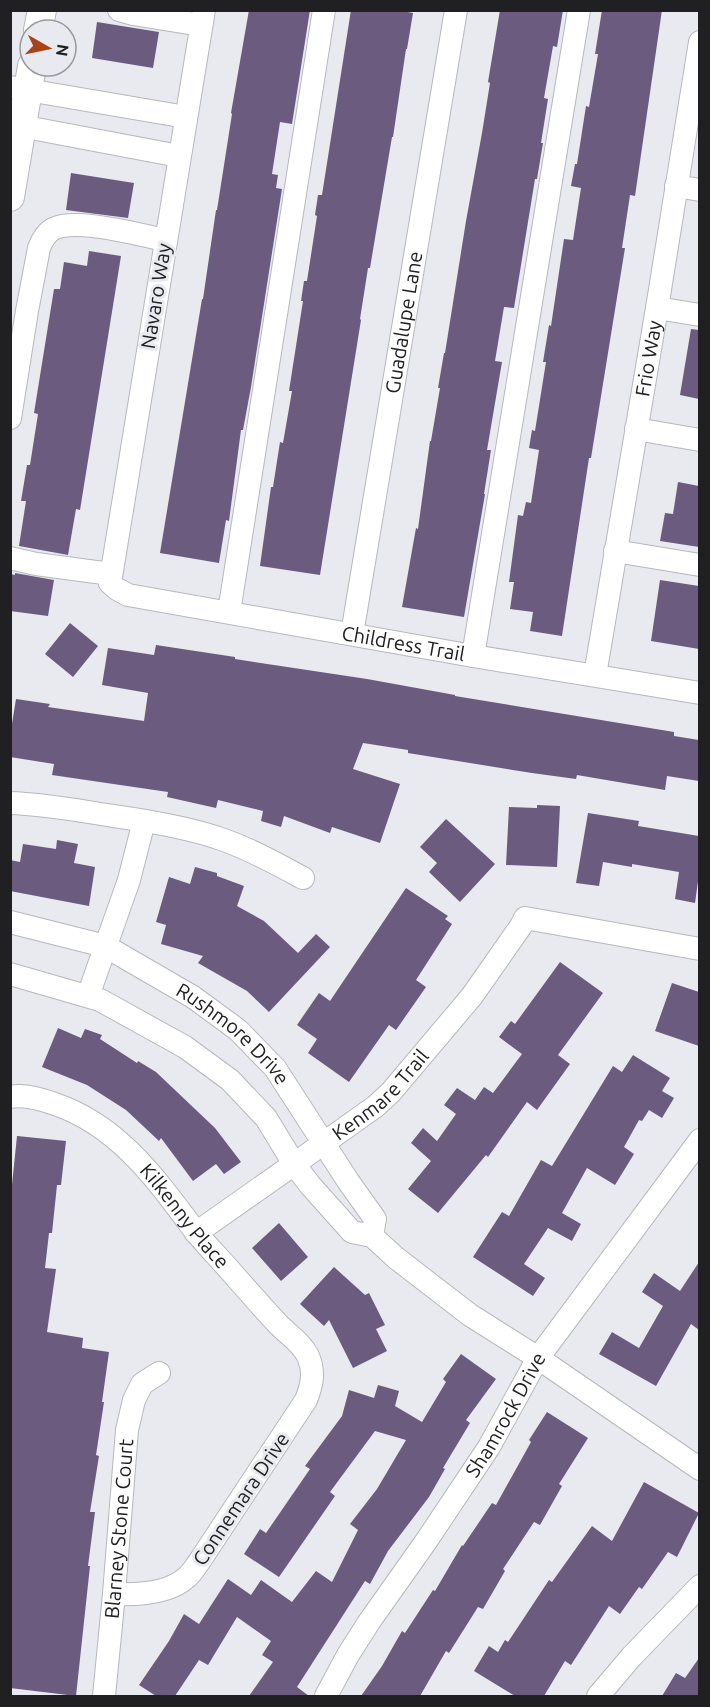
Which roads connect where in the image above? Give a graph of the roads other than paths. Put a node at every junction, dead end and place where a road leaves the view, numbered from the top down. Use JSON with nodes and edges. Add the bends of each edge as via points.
{"nodes":[{"id":1,"x":119,"y":10,"type":"edge"},
{"id":2,"x":324,"y":10,"type":"edge"},
{"id":3,"x":456,"y":10,"type":"edge"},
{"id":4,"x":579,"y":10,"type":"edge"},
{"id":5,"x":203,"y":18,"type":"edge"},
{"id":6,"x":699,"y":42,"type":"edge"},
{"id":7,"x":24,"y":81,"type":"edge"},
{"id":8,"x":186,"y":117,"type":"junction"},
{"id":9,"x":16,"y":125,"type":"edge"},
{"id":10,"x":179,"y":156,"type":"junction"},
{"id":11,"x":676,"y":186,"type":"junction"},
{"id":12,"x":699,"y":190,"type":"edge"},
{"id":13,"x":10,"y":197,"type":"edge"},
{"id":14,"x":165,"y":240,"type":"junction"},
{"id":15,"x":657,"y":308,"type":"junction"},
{"id":16,"x":699,"y":315,"type":"edge"},
{"id":17,"x":10,"y":418,"type":"edge"},
{"id":18,"x":636,"y":429,"type":"junction"},
{"id":19,"x":699,"y":440,"type":"edge"},
{"id":20,"x":615,"y":551,"type":"junction"},
{"id":21,"x":10,"y":558,"type":"edge"},
{"id":22,"x":699,"y":565,"type":"edge"},
{"id":23,"x":111,"y":578,"type":"junction"},
{"id":24,"x":229,"y":612,"type":"junction"},
{"id":25,"x":352,"y":634,"type":"junction"},
{"id":26,"x":473,"y":656,"type":"junction"},
{"id":27,"x":595,"y":675,"type":"junction"},
{"id":28,"x":699,"y":693,"type":"edge"},
{"id":29,"x":10,"y":803,"type":"edge"},
{"id":30,"x":144,"y":821,"type":"junction"},
{"id":31,"x":303,"y":878,"type":"dead end"},
{"id":32,"x":10,"y":922,"type":"edge"},
{"id":33,"x":105,"y":946,"type":"junction"},
{"id":34,"x":699,"y":949,"type":"edge"},
{"id":35,"x":10,"y":974,"type":"edge"},
{"id":36,"x":88,"y":996,"type":"junction"},
{"id":37,"x":13,"y":1097,"type":"edge"},
{"id":38,"x":699,"y":1140,"type":"edge"},
{"id":39,"x":324,"y":1143,"type":"junction"},
{"id":40,"x":294,"y":1164,"type":"junction"},
{"id":41,"x":196,"y":1233,"type":"junction"},
{"id":42,"x":372,"y":1236,"type":"junction"},
{"id":43,"x":538,"y":1358,"type":"junction"},
{"id":44,"x":159,"y":1373,"type":"dead end"},
{"id":45,"x":312,"y":1384,"type":"joint"},
{"id":46,"x":699,"y":1469,"type":"edge"},
{"id":47,"x":699,"y":1586,"type":"edge"},
{"id":48,"x":114,"y":1594,"type":"junction"},
{"id":49,"x":104,"y":1696,"type":"edge"},
{"id":50,"x":326,"y":1696,"type":"edge"},
{"id":51,"x":598,"y":1696,"type":"edge"}],
"edges":[{"from":1,"to":5,"type":"street"},
{"from":2,"to":24,"type":"street"},
{"from":3,"to":25,"type":"street","name":"Guadalupe Lane"},
{"from":4,"to":26,"type":"street"},
{"from":5,"to":8,"type":"street","name":"Navaro Way"},
{"from":6,"to":11,"type":"street","name":"Frio Way"},
{"from":7,"to":8,"type":"street"},
{"from":7,"to":9,"type":"main road"},
{"from":8,"to":10,"type":"street","name":"Navaro Way"},
{"from":9,"to":10,"type":"street"},
{"from":9,"to":13,"type":"main road"},
{"from":10,"to":14,"type":"street","name":"Navaro Way"},
{"from":11,"to":12,"type":"street"},
{"from":11,"to":15,"type":"street","name":"Frio Way"},
{"from":14,"to":17,"type":"street","via":[[74,225],[51,230],[43,239]]},
{"from":14,"to":23,"type":"street","name":"Navaro Way"},
{"from":15,"to":16,"type":"street"},
{"from":15,"to":18,"type":"street","name":"Frio Way"},
{"from":18,"to":19,"type":"street"},
{"from":18,"to":20,"type":"street","name":"Frio Way"},
{"from":20,"to":22,"type":"street"},
{"from":20,"to":27,"type":"street","name":"Frio Way"},
{"from":21,"to":23,"type":"street","name":"Childress Trail"},
{"from":23,"to":24,"type":"street","name":"Childress Trail","via":[[117,589],[128,594]]},
{"from":24,"to":25,"type":"street","name":"Childress Trail"},
{"from":25,"to":26,"type":"street","name":"Childress Trail"},
{"from":26,"to":27,"type":"street","name":"Childress Trail"},
{"from":27,"to":28,"type":"street","name":"Childress Trail"},
{"from":29,"to":30,"type":"street"},
{"from":30,"to":31,"type":"street","via":[[224,840]]},
{"from":30,"to":33,"type":"street","via":[[129,880]]},
{"from":32,"to":33,"type":"street","name":"Rushmore Drive"},
{"from":33,"to":36,"type":"street"},
{"from":33,"to":39,"type":"street","name":"Rushmore Drive","via":[[194,997],[238,1030],[275,1068]]},
{"from":34,"to":39,"type":"street","name":"Kenmare Trail","via":[[525,918],[472,996],[391,1092]]},
{"from":35,"to":36,"type":"street","name":"Rushmore Drive"},
{"from":36,"to":40,"type":"street","name":"Rushmore Drive","via":[[185,1047],[230,1080],[266,1119]]},
{"from":37,"to":41,"type":"street","name":"Kilkenny Place","via":[[31,1097],[62,1106],[106,1131],[153,1176]]},
{"from":38,"to":43,"type":"street","name":"Shamrock Drive"},
{"from":39,"to":40,"type":"street","name":"Kenmare Trail"},
{"from":39,"to":42,"type":"street","name":"Rushmore Drive","via":[[375,1219]]},
{"from":40,"to":41,"type":"street","name":"Kenmare Trail"},
{"from":40,"to":42,"type":"street","name":"Rushmore Drive","via":[[352,1232]]},
{"from":41,"to":45,"type":"street","name":"Kilkenny Place","via":[[299,1344],[309,1359]]},
{"from":42,"to":43,"type":"street","name":"Rushmore Drive","via":[[470,1315]]},
{"from":43,"to":46,"type":"street","name":"Rushmore Drive"},
{"from":43,"to":50,"type":"street","name":"Shamrock Drive","via":[[489,1446],[369,1622]]},
{"from":44,"to":48,"type":"street","name":"Blarney Stone Court","via":[[142,1384],[130,1416]]},
{"from":45,"to":48,"type":"street","name":"Connemara Drive","via":[[306,1400],[187,1578],[149,1593]]},
{"from":47,"to":51,"type":"street"},
{"from":48,"to":49,"type":"street","name":"Blarney Stone Court"}]}
